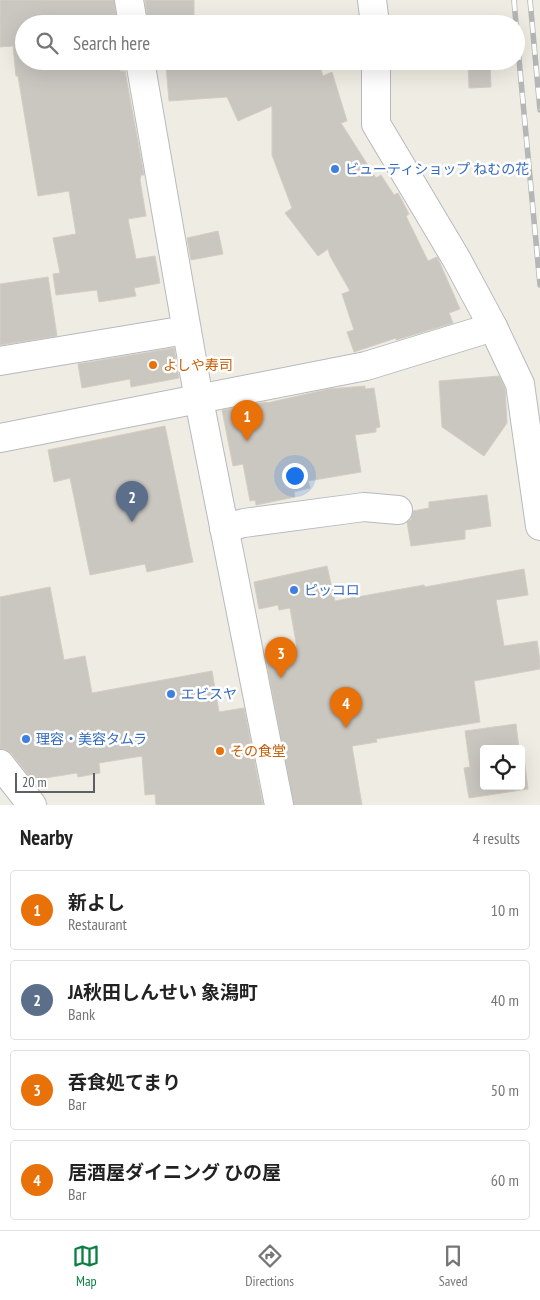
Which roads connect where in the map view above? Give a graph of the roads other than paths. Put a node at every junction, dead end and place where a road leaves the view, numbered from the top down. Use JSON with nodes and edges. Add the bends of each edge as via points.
{"nodes":[{"id":1,"x":129,"y":0,"type":"edge"},
{"id":2,"x":372,"y":0,"type":"edge"},
{"id":3,"x":132,"y":15,"type":"edge"},
{"id":4,"x":374,"y":15,"type":"edge"},
{"id":5,"x":142,"y":70,"type":"edge"},
{"id":6,"x":376,"y":70,"type":"edge"},
{"id":7,"x":493,"y":327,"type":"junction"},
{"id":8,"x":186,"y":330,"type":"junction"},
{"id":9,"x":0,"y":361,"type":"edge"},
{"id":10,"x":199,"y":400,"type":"junction"},
{"id":11,"x":0,"y":438,"type":"edge"},
{"id":12,"x":398,"y":510,"type":"dead end"},
{"id":13,"x":540,"y":526,"type":"edge"},
{"id":14,"x":224,"y":528,"type":"junction"},
{"id":15,"x":0,"y":764,"type":"edge"},
{"id":16,"x":32,"y":805,"type":"edge"},
{"id":17,"x":279,"y":805,"type":"edge"}],
"edges":[{"from":1,"to":3,"type":"street"},
{"from":2,"to":4,"type":"street"},
{"from":5,"to":8,"type":"street"},
{"from":6,"to":7,"type":"street","via":[[376,124]]},
{"from":7,"to":10,"type":"street","via":[[366,366]]},
{"from":7,"to":13,"type":"street","via":[[520,384]]},
{"from":8,"to":9,"type":"street"},
{"from":8,"to":10,"type":"street"},
{"from":10,"to":11,"type":"street"},
{"from":10,"to":14,"type":"street"},
{"from":12,"to":14,"type":"street","via":[[364,507]]},
{"from":14,"to":17,"type":"street"},
{"from":15,"to":16,"type":"street"}]}
